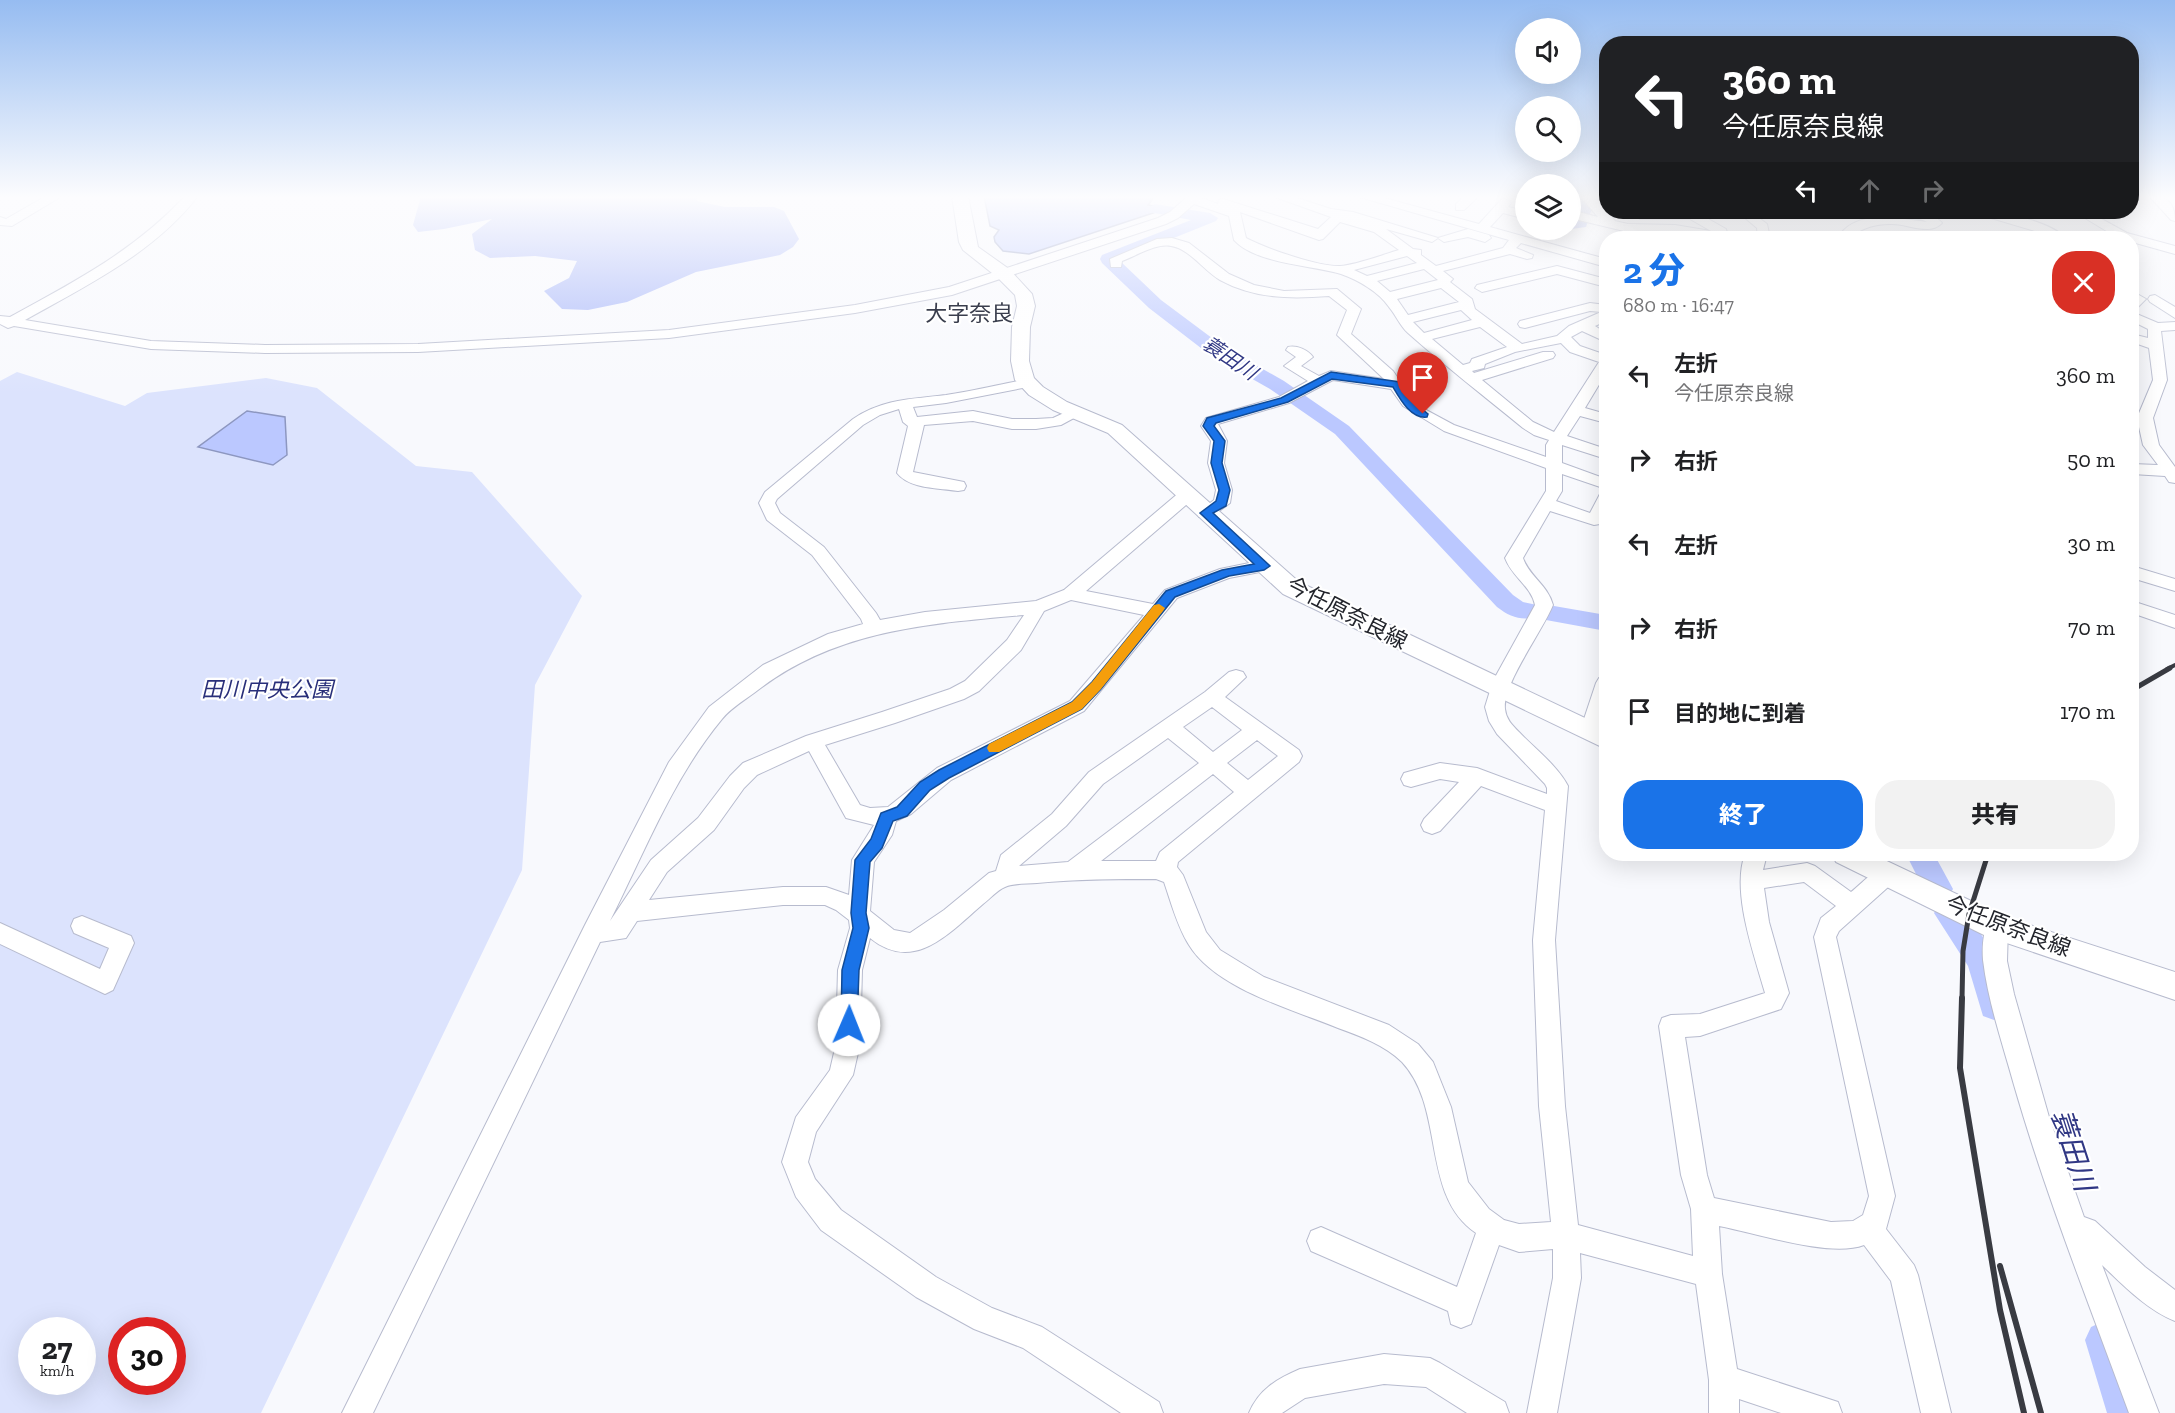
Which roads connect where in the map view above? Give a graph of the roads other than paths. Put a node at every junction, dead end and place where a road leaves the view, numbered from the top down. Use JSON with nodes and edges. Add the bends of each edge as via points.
{"nodes":[{"id":1,"x":112,"y":262,"type":"edge"},
{"id":2,"x":988,"y":262,"type":"edge"},
{"id":3,"x":1036,"y":262,"type":"edge"},
{"id":4,"x":1205,"y":262,"type":"edge"},
{"id":5,"x":1299,"y":262,"type":"edge"},
{"id":6,"x":1370,"y":262,"type":"edge"},
{"id":7,"x":1422,"y":262,"type":"edge"},
{"id":8,"x":1458,"y":262,"type":"edge"},
{"id":9,"x":1426,"y":265,"type":"junction"},
{"id":10,"x":1442,"y":267,"type":"dead end"},
{"id":11,"x":1345,"y":271,"type":"junction"},
{"id":12,"x":1003,"y":273,"type":"junction"},
{"id":13,"x":1367,"y":280,"type":"junction"},
{"id":14,"x":1599,"y":281,"type":"edge"},
{"id":15,"x":1443,"y":283,"type":"junction"},
{"id":16,"x":1482,"y":288,"type":"dead end"},
{"id":17,"x":1388,"y":297,"type":"junction"},
{"id":18,"x":2155,"y":299,"type":"dead end"},
{"id":19,"x":1467,"y":304,"type":"junction"},
{"id":20,"x":1599,"y":308,"type":"edge"},
{"id":21,"x":2175,"y":314,"type":"edge"},
{"id":22,"x":1599,"y":318,"type":"edge"},
{"id":23,"x":2139,"y":319,"type":"edge"},
{"id":24,"x":1405,"y":320,"type":"junction"},
{"id":25,"x":4,"y":324,"type":"edge"},
{"id":26,"x":1525,"y":324,"type":"dead end"},
{"id":27,"x":1583,"y":326,"type":"junction"},
{"id":28,"x":2175,"y":326,"type":"edge"},
{"id":29,"x":1485,"y":327,"type":"junction"},
{"id":30,"x":2156,"y":327,"type":"junction"},
{"id":31,"x":1599,"y":334,"type":"edge"},
{"id":32,"x":1421,"y":338,"type":"junction"},
{"id":33,"x":1565,"y":338,"type":"junction"},
{"id":34,"x":2139,"y":340,"type":"edge"},
{"id":35,"x":2154,"y":345,"type":"junction"},
{"id":36,"x":1435,"y":349,"type":"junction"},
{"id":37,"x":1293,"y":351,"type":"dead end"},
{"id":38,"x":1509,"y":351,"type":"dead end"},
{"id":39,"x":1548,"y":355,"type":"dead end"},
{"id":40,"x":1599,"y":358,"type":"edge"},
{"id":41,"x":1465,"y":374,"type":"junction"},
{"id":42,"x":2168,"y":380,"type":"edge"},
{"id":43,"x":1318,"y":381,"type":"junction"},
{"id":44,"x":1028,"y":383,"type":"junction"},
{"id":45,"x":1396,"y":385,"type":"junction"},
{"id":46,"x":1599,"y":385,"type":"edge"},
{"id":47,"x":903,"y":403,"type":"junction"},
{"id":48,"x":1577,"y":410,"type":"junction"},
{"id":49,"x":1077,"y":412,"type":"junction"},
{"id":50,"x":1599,"y":417,"type":"edge"},
{"id":51,"x":917,"y":422,"type":"junction"},
{"id":52,"x":1559,"y":438,"type":"junction"},
{"id":53,"x":2139,"y":442,"type":"edge"},
{"id":54,"x":2151,"y":445,"type":"junction"},
{"id":55,"x":1599,"y":452,"type":"edge"},
{"id":56,"x":1554,"y":466,"type":"junction"},
{"id":57,"x":2139,"y":470,"type":"edge"},
{"id":58,"x":2172,"y":474,"type":"edge"},
{"id":59,"x":1599,"y":482,"type":"edge"},
{"id":60,"x":958,"y":486,"type":"dead end"},
{"id":61,"x":1187,"y":495,"type":"junction"},
{"id":62,"x":1547,"y":504,"type":"junction"},
{"id":63,"x":1599,"y":510,"type":"edge"},
{"id":64,"x":1205,"y":513,"type":"junction"},
{"id":65,"x":1264,"y":566,"type":"junction"},
{"id":66,"x":2139,"y":574,"type":"edge"},
{"id":67,"x":2175,"y":585,"type":"edge"},
{"id":68,"x":1070,"y":594,"type":"junction"},
{"id":69,"x":1038,"y":607,"type":"junction"},
{"id":70,"x":2139,"y":609,"type":"edge"},
{"id":71,"x":1156,"y":611,"type":"junction"},
{"id":72,"x":2175,"y":622,"type":"edge"},
{"id":73,"x":873,"y":628,"type":"junction"},
{"id":74,"x":1236,"y":677,"type":"dead end"},
{"id":75,"x":1500,"y":689,"type":"junction"},
{"id":76,"x":1212,"y":697,"type":"junction"},
{"id":77,"x":1169,"y":727,"type":"junction"},
{"id":78,"x":1256,"y":730,"type":"junction"},
{"id":79,"x":1598,"y":735,"type":"edge"},
{"id":80,"x":813,"y":741,"type":"junction"},
{"id":81,"x":1213,"y":763,"type":"junction"},
{"id":82,"x":1477,"y":776,"type":"junction"},
{"id":83,"x":1411,"y":779,"type":"dead end"},
{"id":84,"x":1247,"y":791,"type":"junction"},
{"id":85,"x":1557,"y":806,"type":"junction"},
{"id":86,"x":886,"y":817,"type":"junction"},
{"id":87,"x":1432,"y":825,"type":"dead end"},
{"id":88,"x":1752,"y":861,"type":"edge"},
{"id":89,"x":1861,"y":861,"type":"edge"},
{"id":90,"x":1072,"y":871,"type":"junction"},
{"id":91,"x":1165,"y":872,"type":"junction"},
{"id":92,"x":1888,"y":874,"type":"junction"},
{"id":93,"x":1005,"y":878,"type":"junction"},
{"id":94,"x":1753,"y":881,"type":"junction"},
{"id":95,"x":1852,"y":905,"type":"junction"},
{"id":96,"x":631,"y":912,"type":"junction"},
{"id":97,"x":859,"y":913,"type":"junction"},
{"id":98,"x":81,"y":926,"type":"dead end"},
{"id":99,"x":1997,"y":927,"type":"junction"},
{"id":100,"x":593,"y":932,"type":"junction"},
{"id":101,"x":0,"y":933,"type":"edge"},
{"id":102,"x":2175,"y":986,"type":"edge"},
{"id":103,"x":1704,"y":1209,"type":"junction"},
{"id":104,"x":2074,"y":1227,"type":"junction"},
{"id":105,"x":1492,"y":1228,"type":"junction"},
{"id":106,"x":1869,"y":1229,"type":"junction"},
{"id":107,"x":1566,"y":1235,"type":"junction"},
{"id":108,"x":1321,"y":1241,"type":"dead end"},
{"id":109,"x":1708,"y":1274,"type":"junction"},
{"id":110,"x":2174,"y":1308,"type":"edge"},
{"id":111,"x":1724,"y":1380,"type":"junction"},
{"id":112,"x":357,"y":1413,"type":"edge"},
{"id":113,"x":1148,"y":1413,"type":"edge"},
{"id":114,"x":1264,"y":1413,"type":"edge"},
{"id":115,"x":1494,"y":1413,"type":"edge"},
{"id":116,"x":1542,"y":1413,"type":"edge"},
{"id":117,"x":1724,"y":1413,"type":"edge"},
{"id":118,"x":1827,"y":1413,"type":"edge"},
{"id":119,"x":1936,"y":1413,"type":"edge"},
{"id":120,"x":2144,"y":1413,"type":"edge"}],
"edges":[{"from":1,"to":25,"type":"street"},
{"from":2,"to":12,"type":"main road"},
{"from":3,"to":12,"type":"street"},
{"from":4,"to":45,"type":"street","via":[[1224,277],[1250,288],[1284,295],[1332,292],[1354,309],[1344,335]]},
{"from":5,"to":11,"type":"street"},
{"from":6,"to":11,"type":"street"},
{"from":7,"to":9,"type":"street"},
{"from":8,"to":10,"type":"street"},
{"from":9,"to":13,"type":"street"},
{"from":9,"to":15,"type":"street","via":[[1446,279]]},
{"from":11,"to":13,"type":"street"},
{"from":12,"to":25,"type":"street","via":[[922,297],[681,332],[418,348],[151,345]]},
{"from":12,"to":44,"type":"main road","via":[[1023,294],[1026,306],[1020,361]]},
{"from":13,"to":17,"type":"street"},
{"from":14,"to":16,"type":"street","via":[[1557,270]]},
{"from":15,"to":17,"type":"street"},
{"from":15,"to":19,"type":"street"},
{"from":17,"to":24,"type":"street"},
{"from":18,"to":21,"type":"street"},
{"from":19,"to":24,"type":"street"},
{"from":19,"to":29,"type":"street","via":[[1468,311]]},
{"from":20,"to":26,"type":"street"},
{"from":22,"to":27,"type":"street"},
{"from":23,"to":30,"type":"street"},
{"from":24,"to":32,"type":"street"},
{"from":27,"to":31,"type":"street"},
{"from":27,"to":33,"type":"street","via":[[1570,329]]},
{"from":28,"to":30,"type":"street"},
{"from":29,"to":32,"type":"street"},
{"from":29,"to":33,"type":"street","via":[[1519,350]]},
{"from":29,"to":36,"type":"street"},
{"from":30,"to":35,"type":"street"},
{"from":32,"to":36,"type":"street"},
{"from":33,"to":40,"type":"street","via":[[1575,349]]},
{"from":34,"to":35,"type":"street"},
{"from":35,"to":42,"type":"street"},
{"from":36,"to":41,"type":"street"},
{"from":37,"to":43,"type":"street","via":[[1306,357],[1291,366]]},
{"from":38,"to":41,"type":"street","via":[[1477,362]]},
{"from":39,"to":41,"type":"street"},
{"from":41,"to":52,"type":"street","via":[[1539,432]]},
{"from":42,"to":54,"type":"street","via":[[2145,418]]},
{"from":43,"to":45,"type":"street","via":[[1339,375]]},
{"from":43,"to":64,"type":"street","via":[[1284,400],[1211,421],[1209,426],[1219,441],[1216,463],[1224,490],[1222,503]]},
{"from":44,"to":47,"type":"street"},
{"from":44,"to":49,"type":"main road","name":"今任原奈良線"},
{"from":45,"to":56,"type":"street","via":[[1408,403],[1449,428]]},
{"from":46,"to":48,"type":"street"},
{"from":47,"to":51,"type":"street","via":[[911,422]]},
{"from":47,"to":73,"type":"street","via":[[873,411],[858,422],[767,503],[773,516],[818,552],[870,617]]},
{"from":48,"to":50,"type":"street"},
{"from":48,"to":52,"type":"street"},
{"from":49,"to":51,"type":"street","via":[[1056,422],[1036,424],[1012,424],[973,416]]},
{"from":49,"to":61,"type":"main road","name":"今任原奈良線","via":[[1115,429]]},
{"from":51,"to":60,"type":"street","via":[[905,473],[911,478]]},
{"from":52,"to":55,"type":"street"},
{"from":52,"to":56,"type":"street","via":[[1553,449]]},
{"from":53,"to":54,"type":"street"},
{"from":54,"to":58,"type":"street"},
{"from":56,"to":59,"type":"street"},
{"from":56,"to":62,"type":"street","via":[[1554,492]]},
{"from":57,"to":58,"type":"street"},
{"from":61,"to":64,"type":"main road","name":"今任原奈良線"},
{"from":61,"to":68,"type":"street"},
{"from":62,"to":63,"type":"street","via":[[1593,520]]},
{"from":62,"to":75,"type":"street","via":[[1514,558],[1515,566],[1543,595],[1544,605]]},
{"from":64,"to":65,"type":"main road","name":"今任原奈良線"},
{"from":65,"to":71,"type":"street","via":[[1226,573],[1171,594]]},
{"from":65,"to":75,"type":"main road","name":"今任原奈良線","via":[[1305,597]]},
{"from":66,"to":67,"type":"street"},
{"from":68,"to":69,"type":"street"},
{"from":68,"to":71,"type":"street"},
{"from":69,"to":73,"type":"street","via":[[925,618]]},
{"from":69,"to":80,"type":"street","via":[[1014,645],[972,686]]},
{"from":70,"to":72,"type":"street"},
{"from":71,"to":86,"type":"street","via":[[1077,706],[944,774],[925,786],[902,812]]},
{"from":73,"to":100,"type":"street","via":[[835,639],[770,669],[716,712],[676,768]]},
{"from":74,"to":76,"type":"street"},
{"from":75,"to":79,"type":"main road","name":"今任原奈良線"},
{"from":75,"to":85,"type":"street","via":[[1496,715],[1503,728],[1558,786]]},
{"from":76,"to":77,"type":"street"},
{"from":76,"to":78,"type":"street"},
{"from":77,"to":81,"type":"street"},
{"from":77,"to":93,"type":"street","via":[[1091,783],[1059,820],[1009,861]]},
{"from":78,"to":81,"type":"street"},
{"from":78,"to":84,"type":"street","via":[[1292,756]]},
{"from":80,"to":86,"type":"street","via":[[853,812],[871,818]]},
{"from":80,"to":96,"type":"street","via":[[750,769],[696,835],[659,866]]},
{"from":81,"to":84,"type":"street"},
{"from":81,"to":90,"type":"street"},
{"from":82,"to":83,"type":"street","via":[[1440,771]]},
{"from":82,"to":85,"type":"street"},
{"from":82,"to":87,"type":"street"},
{"from":84,"to":91,"type":"street","via":[[1168,858]]},
{"from":85,"to":107,"type":"street","via":[[1544,940],[1552,1106]]},
{"from":86,"to":97,"type":"street","via":[[876,843],[863,860]]},
{"from":88,"to":94,"type":"street"},
{"from":89,"to":92,"type":"main road","name":"今任原奈良線"},
{"from":90,"to":91,"type":"street"},
{"from":90,"to":93,"type":"street"},
{"from":91,"to":105,"type":"street","via":[[1172,875],[1197,938],[1212,957],[1256,984],[1380,1033],[1410,1052],[1424,1070],[1438,1107],[1456,1188],[1479,1219]]},
{"from":92,"to":95,"type":"street"},
{"from":92,"to":99,"type":"main road","name":"今任原奈良線"},
{"from":93,"to":97,"type":"street","via":[[997,880],[914,943],[886,937]]},
{"from":94,"to":95,"type":"street","via":[[1807,872]]},
{"from":94,"to":103,"type":"street","via":[[1759,931],[1777,993],[1773,1001],[1700,1025],[1671,1026],[1694,1175]]},
{"from":95,"to":106,"type":"street","via":[[1829,925],[1825,937],[1882,1196],[1880,1215]]},
{"from":96,"to":97,"type":"street","via":[[783,896],[826,897]]},
{"from":96,"to":100,"type":"street","via":[[618,931]]},
{"from":97,"to":113,"type":"street","via":[[861,928],[850,970],[848,1044],[841,1075],[805,1126],[795,1162],[805,1188],[831,1220],[926,1287],[984,1319],[1032,1337]]},
{"from":98,"to":101,"type":"street","via":[[123,943],[105,983]]},
{"from":99,"to":102,"type":"main road","name":"今任原奈良線"},
{"from":99,"to":104,"type":"street","via":[[1995,963],[2018,1058]]},
{"from":100,"to":112,"type":"street"},
{"from":103,"to":106,"type":"street","via":[[1831,1236],[1850,1237]]},
{"from":103,"to":109,"type":"street"},
{"from":104,"to":110,"type":"street","via":[[2085,1231]]},
{"from":104,"to":120,"type":"street"},
{"from":105,"to":107,"type":"street","via":[[1519,1238]]},
{"from":105,"to":108,"type":"street","via":[[1462,1309]]},
{"from":106,"to":119,"type":"street","via":[[1904,1275]]},
{"from":107,"to":109,"type":"street"},
{"from":107,"to":116,"type":"street","via":[[1567,1278]]},
{"from":109,"to":111,"type":"street"},
{"from":111,"to":117,"type":"street"},
{"from":111,"to":118,"type":"street"},
{"from":114,"to":115,"type":"street","via":[[1273,1400],[1300,1384],[1384,1369],[1430,1373]]}]}
